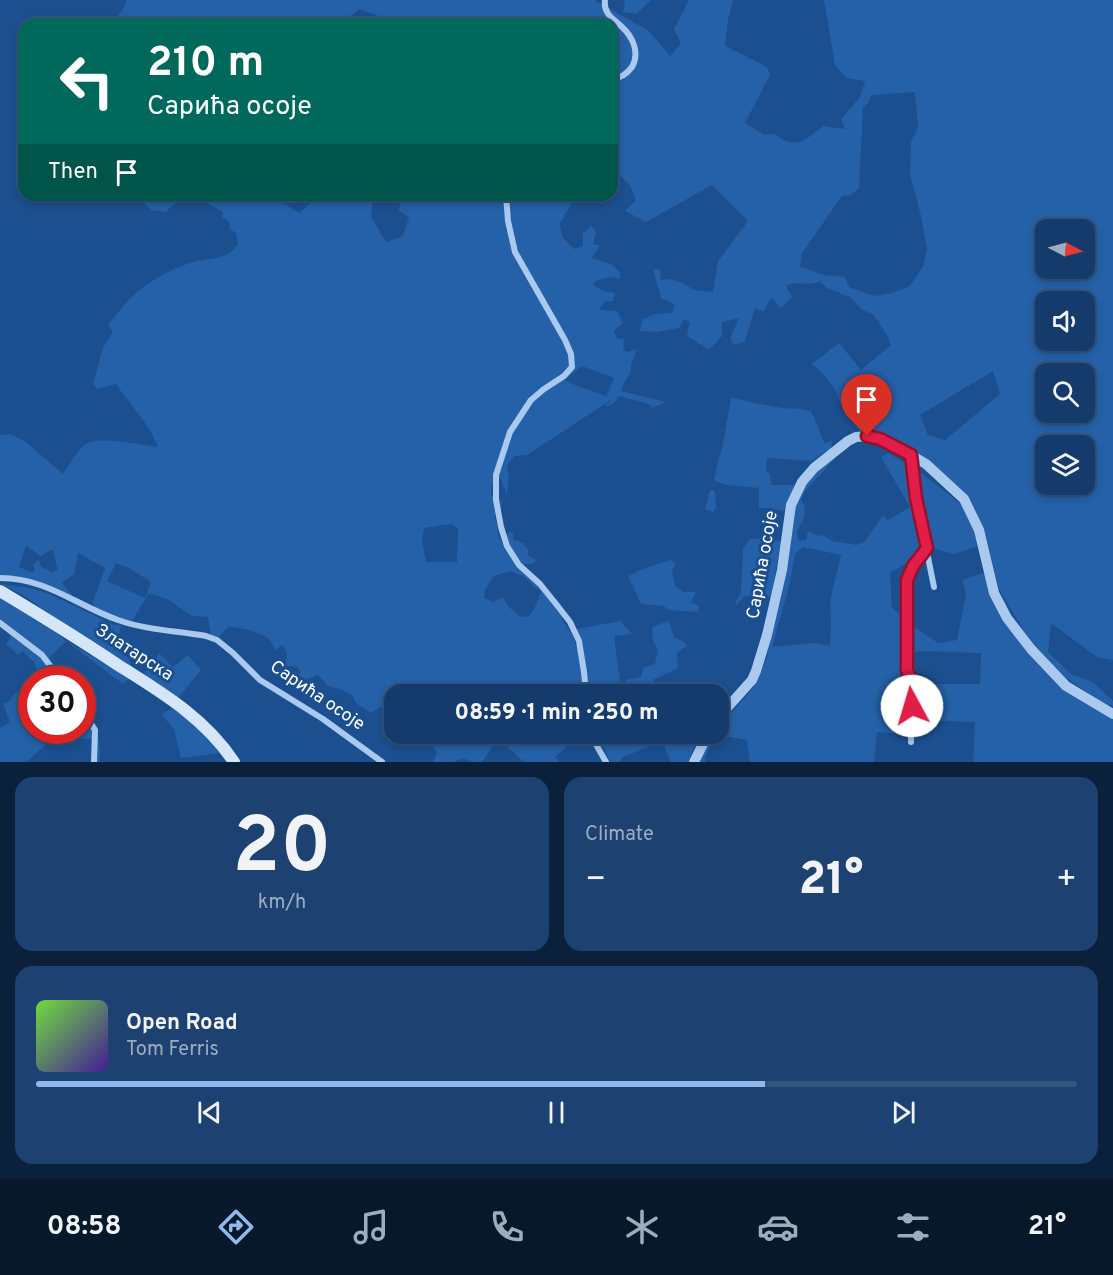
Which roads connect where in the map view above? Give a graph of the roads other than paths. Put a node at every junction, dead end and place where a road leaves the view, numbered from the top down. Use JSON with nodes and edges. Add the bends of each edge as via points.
{"nodes":[{"id":1,"x":605,"y":0,"type":"edge"},
{"id":2,"x":610,"y":18,"type":"edge"},
{"id":3,"x":618,"y":24,"type":"edge"},
{"id":4,"x":618,"y":78,"type":"edge"},
{"id":5,"x":506,"y":201,"type":"edge"},
{"id":6,"x":911,"y":455,"type":"junction"},
{"id":7,"x":927,"y":548,"type":"junction"},
{"id":8,"x":0,"y":578,"type":"edge"},
{"id":9,"x":934,"y":587,"type":"dead end"},
{"id":10,"x":0,"y":591,"type":"edge"},
{"id":11,"x":0,"y":623,"type":"edge"},
{"id":12,"x":50,"y":666,"type":"edge"},
{"id":13,"x":585,"y":684,"type":"edge"},
{"id":14,"x":729,"y":706,"type":"edge"},
{"id":15,"x":1113,"y":714,"type":"edge"},
{"id":16,"x":911,"y":742,"type":"dead end"},
{"id":17,"x":95,"y":744,"type":"edge"},
{"id":18,"x":596,"y":744,"type":"edge"},
{"id":19,"x":703,"y":744,"type":"edge"},
{"id":20,"x":94,"y":762,"type":"edge"},
{"id":21,"x":234,"y":762,"type":"edge"},
{"id":22,"x":382,"y":762,"type":"edge"},
{"id":23,"x":606,"y":762,"type":"edge"},
{"id":24,"x":694,"y":762,"type":"edge"}],
"edges":[{"from":1,"to":2,"type":"street"},
{"from":3,"to":4,"type":"street","via":[[630,37],[635,55],[630,69]]},
{"from":5,"to":13,"type":"street","via":[[515,252],[565,340],[572,367],[531,400],[510,432],[496,475],[496,500],[507,546],[570,622],[579,641]]},
{"from":6,"to":7,"type":"street"},
{"from":6,"to":14,"type":"street","name":"Сарића осоје","via":[[880,439],[856,437],[814,468],[802,482],[791,505],[782,570],[756,671]]},
{"from":6,"to":15,"type":"street","name":"Сарића осоје","via":[[964,499],[979,530],[994,593],[1013,626],[1066,686]]},
{"from":7,"to":9,"type":"street"},
{"from":7,"to":16,"type":"street","via":[[907,580],[907,670],[914,689]]},
{"from":8,"to":22,"type":"street","name":"Сарића осоје","via":[[46,586],[128,623],[217,640],[260,680]]},
{"from":10,"to":21,"type":"main road","name":"Златарска","via":[[171,699],[202,724]]},
{"from":11,"to":12,"type":"street"},
{"from":17,"to":20,"type":"street"},
{"from":18,"to":23,"type":"street"},
{"from":19,"to":24,"type":"street"}]}
